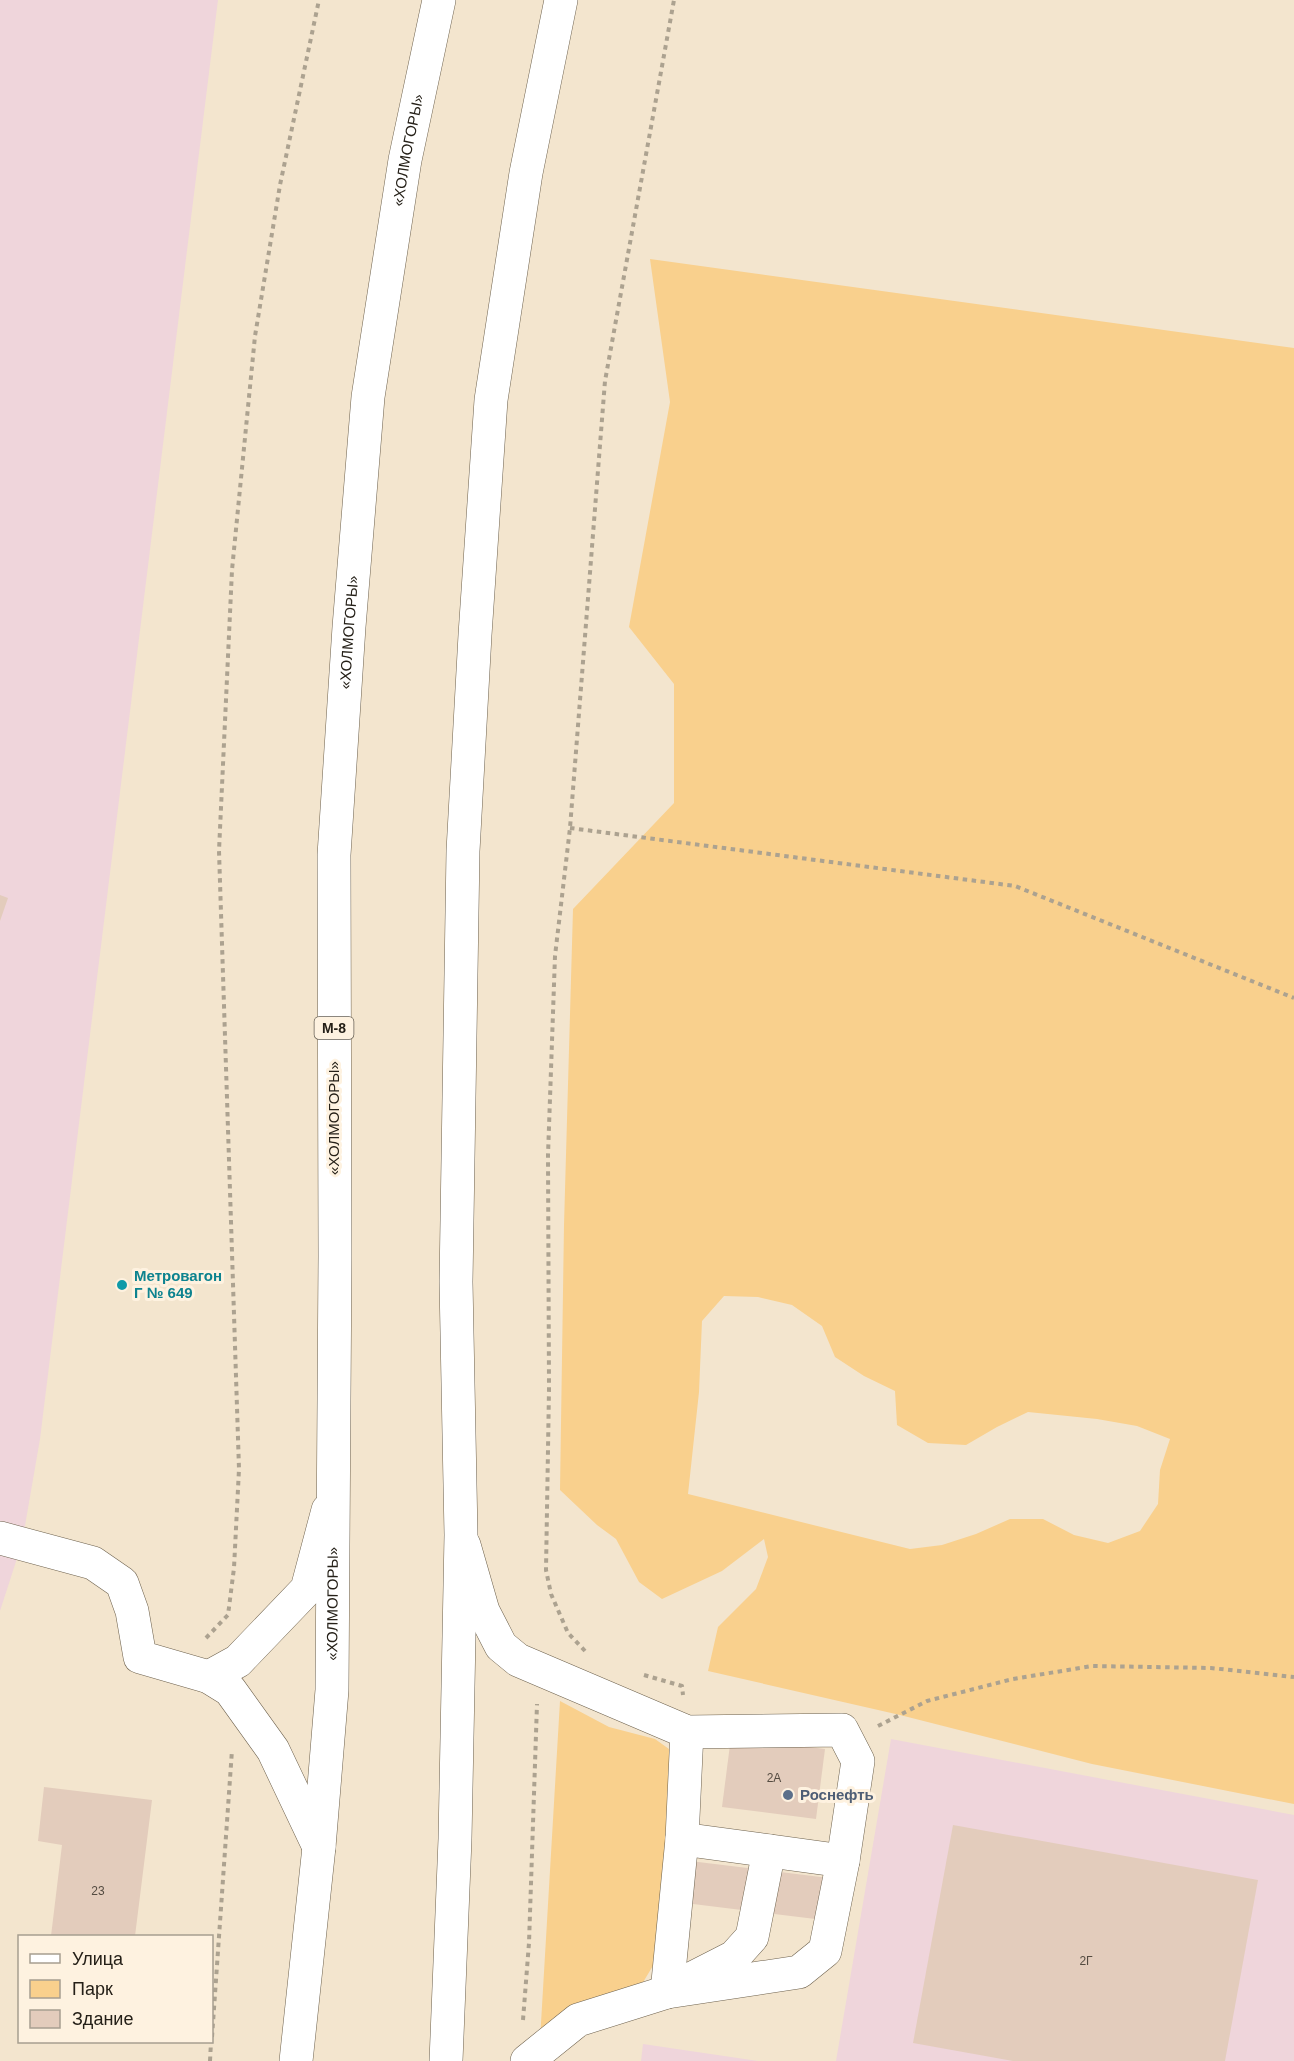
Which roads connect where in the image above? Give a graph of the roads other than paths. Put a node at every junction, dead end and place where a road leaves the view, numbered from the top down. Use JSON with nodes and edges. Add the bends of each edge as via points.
{"nodes":[{"id":1,"x":439,"y":0,"type":"edge"},
{"id":2,"x":561,"y":0,"type":"edge"},
{"id":3,"x":333,"y":1489,"type":"junction"},
{"id":4,"x":461,"y":1534,"type":"junction"},
{"id":5,"x":0,"y":1538,"type":"edge"},
{"id":6,"x":209,"y":1677,"type":"junction"},
{"id":7,"x":687,"y":1732,"type":"junction"},
{"id":8,"x":682,"y":1839,"type":"junction"},
{"id":9,"x":319,"y":1846,"type":"junction"},
{"id":10,"x":769,"y":1851,"type":"junction"},
{"id":11,"x":843,"y":1861,"type":"junction"},
{"id":12,"x":667,"y":1992,"type":"junction"},
{"id":13,"x":532,"y":2056,"type":"edge"},
{"id":14,"x":296,"y":2061,"type":"edge"},
{"id":15,"x":446,"y":2061,"type":"edge"}],
"edges":[{"from":1,"to":3,"type":"main road","name":"«ХОЛМОГОРЫ»","number":"М-8","via":[[405,160],[369,397],[349,627],[334,855]]},
{"from":2,"to":4,"type":"main road","via":[[526,173],[491,400],[476,623],[463,851],[458,1138],[456,1282]]},
{"from":3,"to":6,"type":"main road","via":[[307,1589],[238,1661]]},
{"from":3,"to":9,"type":"main road","name":"«ХОЛМОГОРЫ»","number":"М-8","via":[[332,1690]]},
{"from":4,"to":7,"type":"main road","via":[[483,1611],[501,1646],[518,1660]]},
{"from":4,"to":15,"type":"main road"},
{"from":5,"to":6,"type":"main road","via":[[93,1563],[122,1582],[132,1611],[140,1658]]},
{"from":6,"to":9,"type":"main road","via":[[230,1690],[273,1750]]},
{"from":7,"to":8,"type":"main road"},
{"from":7,"to":11,"type":"main road","via":[[842,1730],[858,1761]]},
{"from":8,"to":10,"type":"main road"},
{"from":8,"to":12,"type":"main road"},
{"from":9,"to":14,"type":"main road","name":"«ХОЛМОГОРЫ»","number":"М-8"},
{"from":10,"to":11,"type":"main road"},
{"from":10,"to":12,"type":"main road","via":[[752,1938],[734,1957]]},
{"from":11,"to":12,"type":"main road","via":[[825,1951],[799,1972]]},
{"from":12,"to":13,"type":"main road","via":[[578,2020]]}]}
